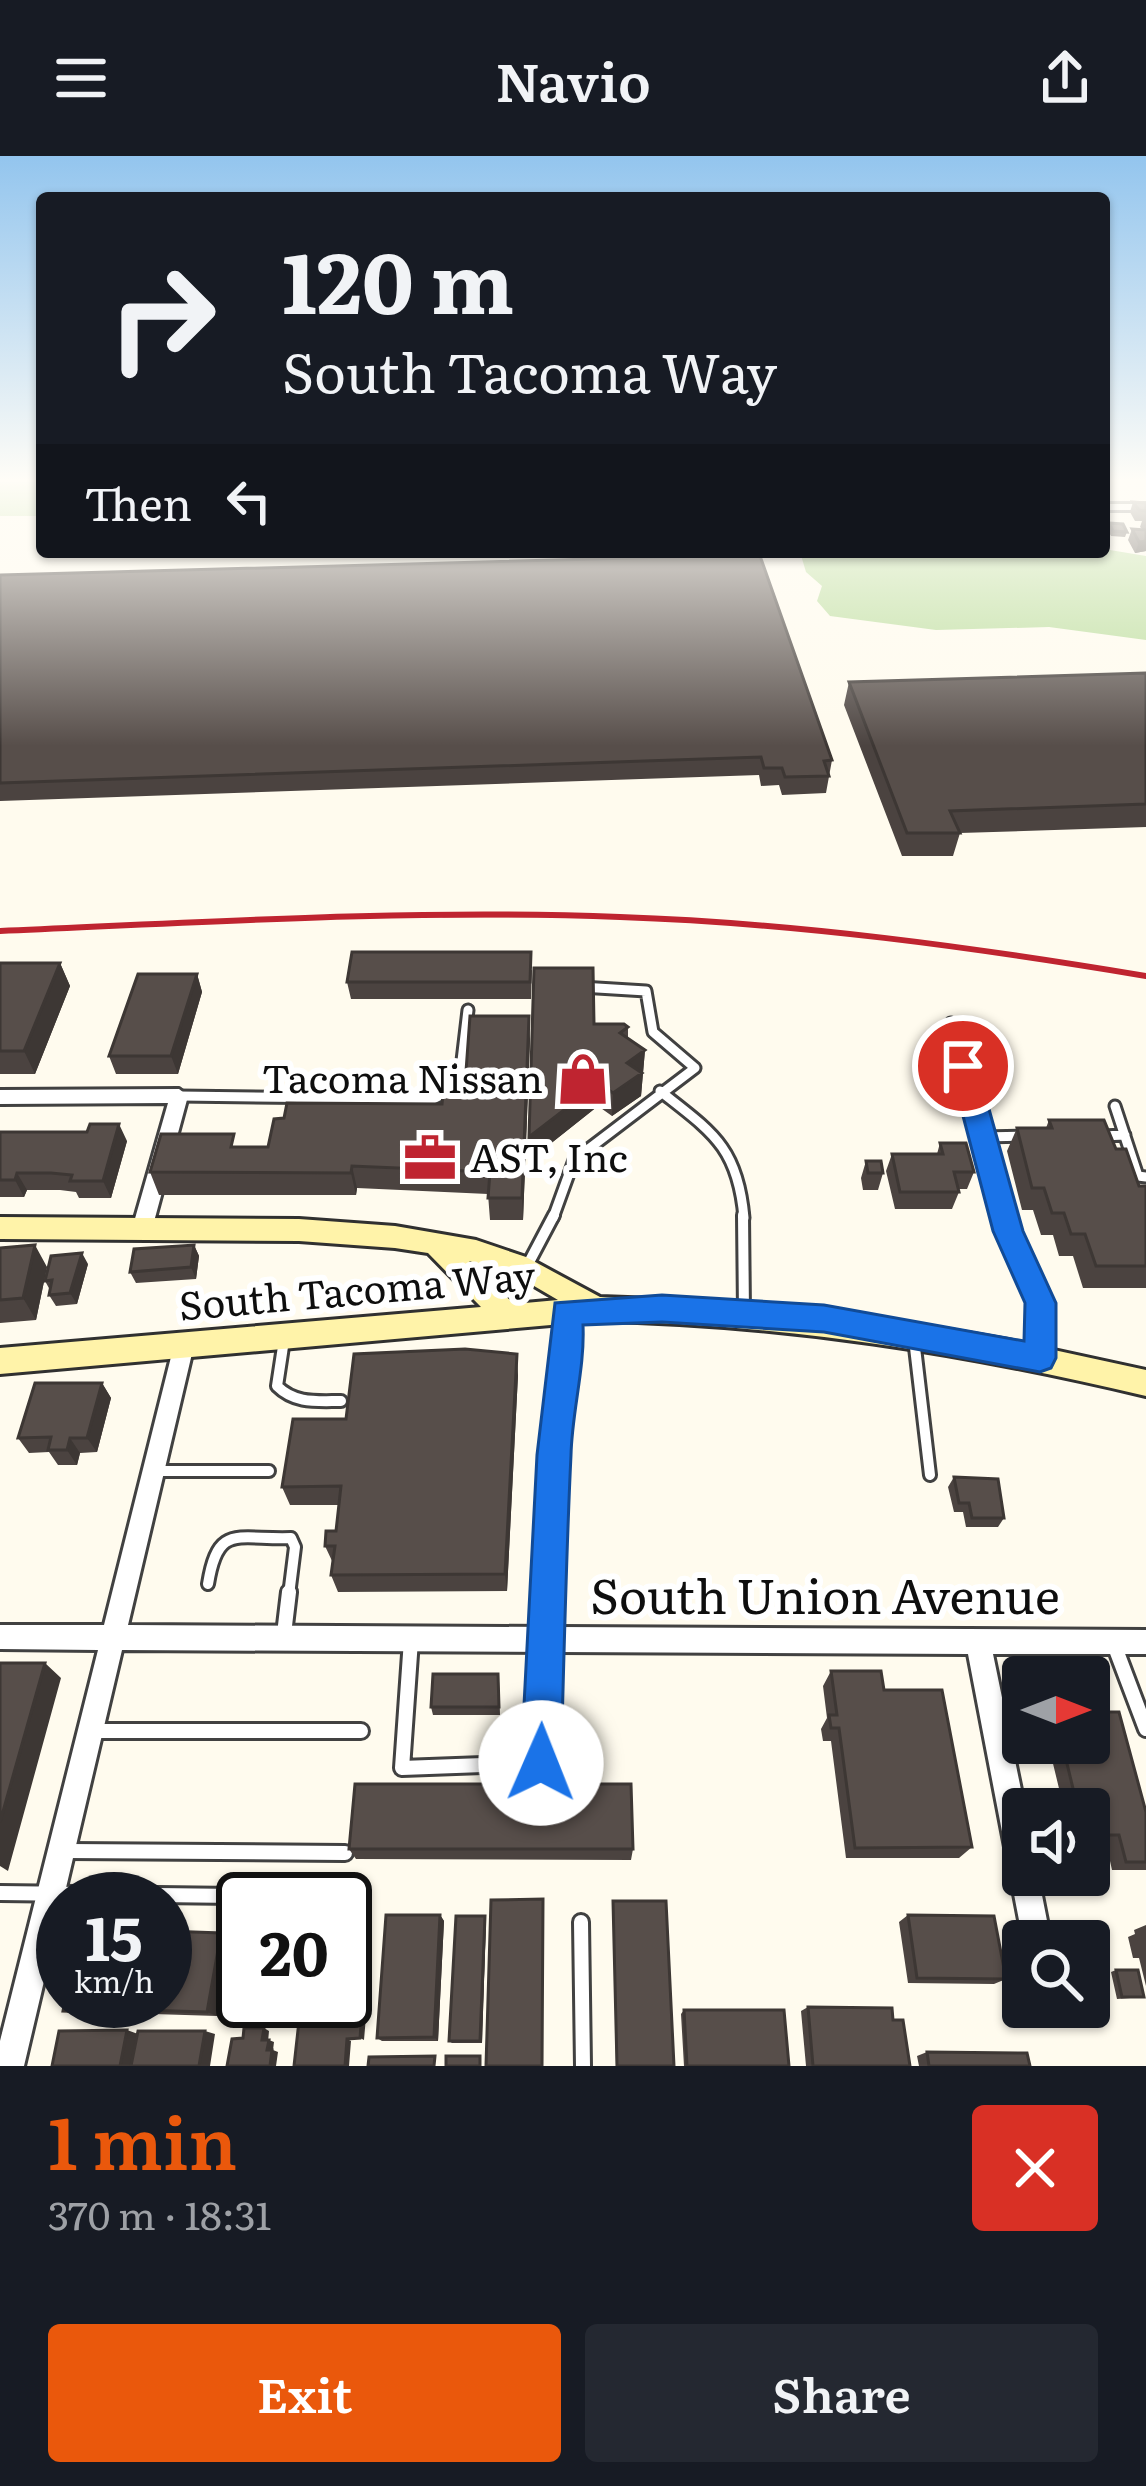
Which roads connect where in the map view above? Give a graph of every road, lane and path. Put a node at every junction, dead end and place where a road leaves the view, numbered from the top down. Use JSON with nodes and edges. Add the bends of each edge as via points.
{"nodes":[{"id":1,"x":558,"y":985,"type":"edge"},
{"id":2,"x":468,"y":1010,"type":"dead end"},
{"id":3,"x":951,"y":1023,"type":"dead end"},
{"id":4,"x":660,"y":1091,"type":"junction"},
{"id":5,"x":179,"y":1096,"type":"junction"},
{"id":6,"x":0,"y":1097,"type":"edge"},
{"id":7,"x":1115,"y":1106,"type":"dead end"},
{"id":8,"x":1125,"y":1135,"type":"junction"},
{"id":9,"x":1030,"y":1136,"type":"edge"},
{"id":10,"x":1078,"y":1136,"type":"edge"},
{"id":11,"x":983,"y":1137,"type":"junction"},
{"id":12,"x":1146,"y":1177,"type":"edge"},
{"id":13,"x":0,"y":1228,"type":"edge"},
{"id":14,"x":142,"y":1228,"type":"junction"},
{"id":15,"x":438,"y":1248,"type":"junction"},
{"id":16,"x":526,"y":1268,"type":"junction"},
{"id":17,"x":596,"y":1309,"type":"junction"},
{"id":18,"x":566,"y":1312,"type":"junction"},
{"id":19,"x":744,"y":1312,"type":"junction"},
{"id":20,"x":508,"y":1316,"type":"junction"},
{"id":21,"x":285,"y":1334,"type":"junction"},
{"id":22,"x":914,"y":1334,"type":"junction"},
{"id":23,"x":184,"y":1345,"type":"junction"},
{"id":24,"x":1040,"y":1358,"type":"junction"},
{"id":25,"x":0,"y":1360,"type":"edge"},
{"id":26,"x":1146,"y":1383,"type":"edge"},
{"id":27,"x":341,"y":1401,"type":"dead end"},
{"id":28,"x":154,"y":1471,"type":"junction"},
{"id":29,"x":269,"y":1471,"type":"dead end"},
{"id":30,"x":930,"y":1475,"type":"dead end"},
{"id":31,"x":208,"y":1584,"type":"dead end"},
{"id":32,"x":0,"y":1637,"type":"edge"},
{"id":33,"x":114,"y":1638,"type":"junction"},
{"id":34,"x":283,"y":1640,"type":"junction"},
{"id":35,"x":410,"y":1640,"type":"junction"},
{"id":36,"x":547,"y":1641,"type":"junction"},
{"id":37,"x":978,"y":1641,"type":"junction"},
{"id":38,"x":1113,"y":1642,"type":"junction"},
{"id":39,"x":1146,"y":1642,"type":"edge"},
{"id":40,"x":1146,"y":1729,"type":"edge"},
{"id":41,"x":91,"y":1731,"type":"junction"},
{"id":42,"x":361,"y":1731,"type":"dead end"},
{"id":43,"x":1007,"y":1788,"type":"edge"},
{"id":44,"x":62,"y":1852,"type":"junction"},
{"id":45,"x":345,"y":1853,"type":"edge"},
{"id":46,"x":57,"y":1872,"type":"edge"},
{"id":47,"x":0,"y":1893,"type":"edge"},
{"id":48,"x":36,"y":1893,"type":"edge"},
{"id":49,"x":581,"y":1922,"type":"dead end"},
{"id":50,"x":36,"y":1955,"type":"edge"},
{"id":51,"x":9,"y":2066,"type":"edge"},
{"id":52,"x":583,"y":2066,"type":"edge"}],
"edges":[{"from":1,"to":4,"type":"lane","via":[[646,991],[653,1031],[695,1068]]},
{"from":2,"to":5,"type":"lane","via":[[459,1086],[433,1099]]},
{"from":3,"to":11,"type":"lane"},
{"from":4,"to":16,"type":"lane","via":[[574,1160]]},
{"from":4,"to":19,"type":"lane","via":[[736,1161]]},
{"from":5,"to":6,"type":"street"},
{"from":5,"to":14,"type":"street"},
{"from":7,"to":8,"type":"lane"},
{"from":8,"to":10,"type":"lane"},
{"from":8,"to":12,"type":"lane","via":[[1138,1176]]},
{"from":9,"to":11,"type":"lane"},
{"from":11,"to":24,"type":"lane","via":[[1008,1231],[1041,1303]]},
{"from":13,"to":14,"type":"main road"},
{"from":14,"to":15,"type":"main road","via":[[346,1232]]},
{"from":15,"to":16,"type":"main road"},
{"from":15,"to":20,"type":"main road"},
{"from":16,"to":17,"type":"main road"},
{"from":17,"to":18,"type":"main road","name":"South Tacoma Way"},
{"from":17,"to":19,"type":"main road","name":"South Tacoma Way"},
{"from":18,"to":20,"type":"main road","name":"South Tacoma Way"},
{"from":18,"to":36,"type":"lane"},
{"from":19,"to":22,"type":"main road","name":"South Tacoma Way"},
{"from":20,"to":21,"type":"main road","name":"South Tacoma Way"},
{"from":21,"to":23,"type":"main road","name":"South Tacoma Way"},
{"from":21,"to":27,"type":"lane","via":[[283,1394]]},
{"from":22,"to":24,"type":"main road","name":"South Tacoma Way"},
{"from":22,"to":30,"type":"lane"},
{"from":23,"to":25,"type":"main road","name":"South Tacoma Way"},
{"from":23,"to":28,"type":"street"},
{"from":24,"to":26,"type":"main road","name":"South Tacoma Way"},
{"from":28,"to":29,"type":"lane"},
{"from":28,"to":33,"type":"street"},
{"from":31,"to":34,"type":"lane","via":[[223,1540],[291,1538]]},
{"from":32,"to":33,"type":"street","name":"South Union Avenue"},
{"from":33,"to":34,"type":"street","name":"South Union Avenue"},
{"from":33,"to":41,"type":"street"},
{"from":34,"to":35,"type":"street","name":"South Union Avenue"},
{"from":35,"to":36,"type":"street","name":"South Union Avenue"},
{"from":35,"to":36,"type":"lane","via":[[402,1768],[541,1763]]},
{"from":36,"to":37,"type":"street","name":"South Union Avenue"},
{"from":37,"to":38,"type":"street","name":"South Union Avenue"},
{"from":37,"to":43,"type":"street"},
{"from":38,"to":39,"type":"street","name":"South Union Avenue"},
{"from":38,"to":40,"type":"lane"},
{"from":41,"to":42,"type":"lane"},
{"from":41,"to":44,"type":"street"},
{"from":44,"to":45,"type":"lane"},
{"from":44,"to":46,"type":"street"},
{"from":47,"to":48,"type":"lane"},
{"from":49,"to":52,"type":"lane"},
{"from":50,"to":51,"type":"street"}]}
